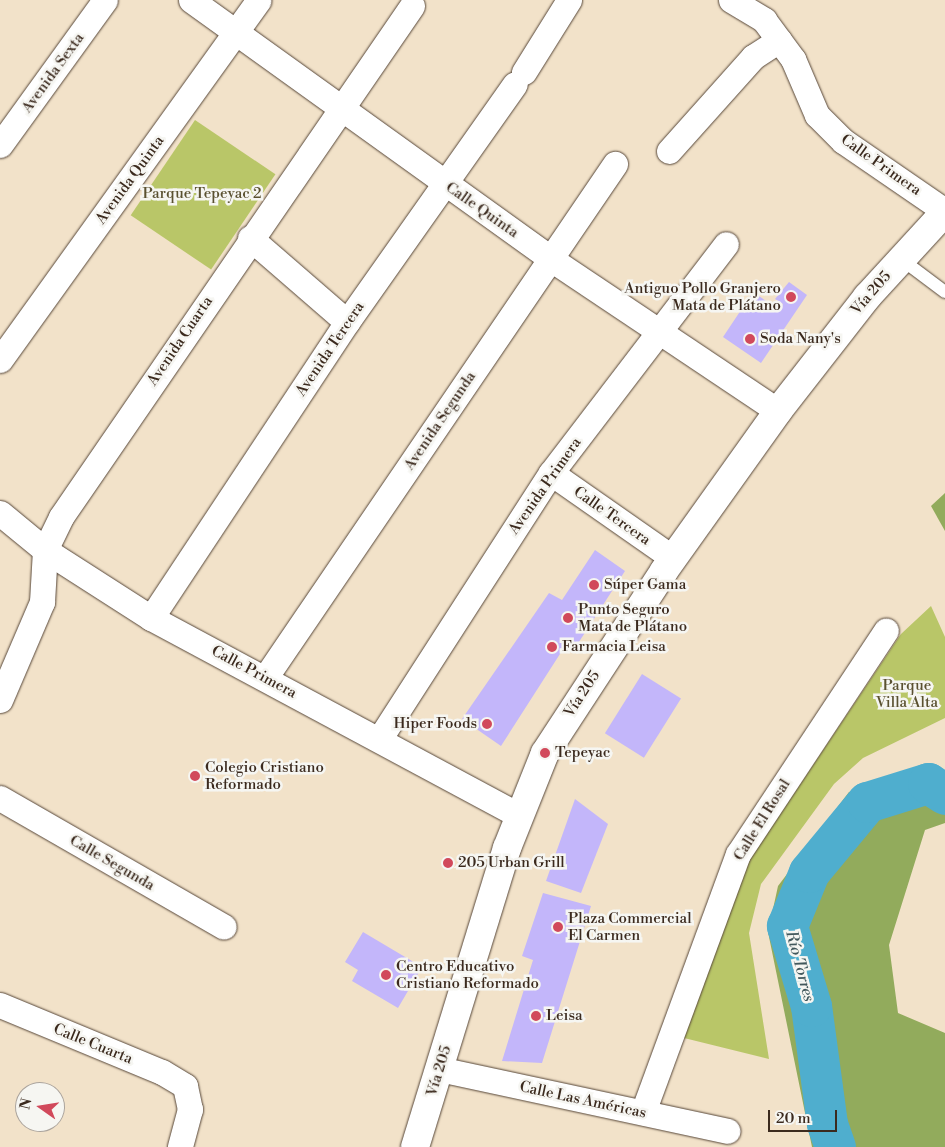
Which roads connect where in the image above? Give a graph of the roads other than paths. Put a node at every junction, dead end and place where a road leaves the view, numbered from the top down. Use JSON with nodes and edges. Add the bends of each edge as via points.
{"nodes":[{"id":1,"x":105,"y":0,"type":"edge"},
{"id":2,"x":191,"y":0,"type":"edge"},
{"id":3,"x":259,"y":0,"type":"edge"},
{"id":4,"x":570,"y":0,"type":"edge"},
{"id":5,"x":731,"y":0,"type":"edge"},
{"id":6,"x":412,"y":6,"type":"dead end"},
{"id":7,"x":237,"y":32,"type":"junction"},
{"id":8,"x":779,"y":40,"type":"junction"},
{"id":9,"x":342,"y":108,"type":"junction"},
{"id":10,"x":0,"y":146,"type":"edge"},
{"id":11,"x":669,"y":151,"type":"dead end"},
{"id":12,"x":615,"y":164,"type":"dead end"},
{"id":13,"x":445,"y":184,"type":"junction"},
{"id":14,"x":945,"y":212,"type":"edge"},
{"id":15,"x":250,"y":238,"type":"junction"},
{"id":16,"x":726,"y":244,"type":"dead end"},
{"id":17,"x":551,"y":259,"type":"junction"},
{"id":18,"x":901,"y":259,"type":"junction"},
{"id":19,"x":945,"y":292,"type":"edge"},
{"id":20,"x":347,"y":322,"type":"junction"},
{"id":21,"x":658,"y":332,"type":"junction"},
{"id":22,"x":0,"y":360,"type":"edge"},
{"id":23,"x":778,"y":411,"type":"junction"},
{"id":24,"x":551,"y":474,"type":"junction"},
{"id":25,"x":0,"y":513,"type":"edge"},
{"id":26,"x":45,"y":550,"type":"junction"},
{"id":27,"x":672,"y":558,"type":"junction"},
{"id":28,"x":151,"y":618,"type":"junction"},
{"id":29,"x":886,"y":630,"type":"dead end"},
{"id":30,"x":265,"y":678,"type":"junction"},
{"id":31,"x":0,"y":700,"type":"edge"},
{"id":32,"x":380,"y":738,"type":"junction"},
{"id":33,"x":0,"y":798,"type":"edge"},
{"id":34,"x":519,"y":815,"type":"junction"},
{"id":35,"x":224,"y":927,"type":"dead end"},
{"id":36,"x":0,"y":1005,"type":"edge"},
{"id":37,"x":439,"y":1069,"type":"junction"},
{"id":38,"x":643,"y":1112,"type":"junction"},
{"id":39,"x":727,"y":1130,"type":"dead end"},
{"id":40,"x":180,"y":1147,"type":"edge"},
{"id":41,"x":415,"y":1147,"type":"edge"}],
"edges":[{"from":1,"to":10,"type":"street","name":"Avenida Sexta"},
{"from":2,"to":7,"type":"street","name":"Calle Quinta"},
{"from":3,"to":7,"type":"street","name":"Avenida Quinta"},
{"from":4,"to":13,"type":"street","name":"Avenida Tercera"},
{"from":5,"to":8,"type":"street","name":"Calle Primera","via":[[764,20]]},
{"from":6,"to":9,"type":"street","name":"Avenida Cuarta"},
{"from":7,"to":9,"type":"street","name":"Calle Quinta"},
{"from":7,"to":22,"type":"street","name":"Avenida Quinta"},
{"from":8,"to":11,"type":"street","via":[[753,57]]},
{"from":8,"to":14,"type":"street","name":"Calle Primera","via":[[817,115],[843,141]]},
{"from":9,"to":13,"type":"street","name":"Calle Quinta"},
{"from":9,"to":15,"type":"street","name":"Avenida Cuarta"},
{"from":12,"to":17,"type":"street","name":"Avenida Segunda"},
{"from":13,"to":17,"type":"street","name":"Calle Quinta"},
{"from":13,"to":20,"type":"street","name":"Avenida Tercera"},
{"from":14,"to":18,"type":"main road","name":"Vía 205"},
{"from":15,"to":20,"type":"street"},
{"from":15,"to":26,"type":"street","name":"Avenida Cuarta","via":[[61,517]]},
{"from":16,"to":21,"type":"street","name":"Avenida Primera"},
{"from":17,"to":21,"type":"street","name":"Calle Quinta"},
{"from":17,"to":30,"type":"street","name":"Avenida Segunda"},
{"from":18,"to":19,"type":"lane"},
{"from":18,"to":23,"type":"main road","name":"Vía 205"},
{"from":20,"to":28,"type":"street","name":"Avenida Tercera"},
{"from":21,"to":23,"type":"street","name":"Calle Quinta"},
{"from":21,"to":24,"type":"street","name":"Avenida Primera"},
{"from":23,"to":27,"type":"main road","name":"Vía 205"},
{"from":24,"to":27,"type":"street","name":"Calle Tercera"},
{"from":24,"to":32,"type":"street","name":"Avenida Primera"},
{"from":25,"to":26,"type":"street","name":"Calle Primera"},
{"from":26,"to":28,"type":"street","name":"Calle Primera"},
{"from":26,"to":31,"type":"street","name":"Avenida Cuarta","via":[[42,602]]},
{"from":27,"to":34,"type":"main road","name":"Vía 205","via":[[544,754]]},
{"from":28,"to":30,"type":"street","name":"Calle Primera"},
{"from":29,"to":38,"type":"street","name":"Calle El Rosal","via":[[738,854]]},
{"from":30,"to":32,"type":"street","name":"Calle Primera"},
{"from":32,"to":34,"type":"street","name":"Calle Primera"},
{"from":33,"to":35,"type":"street","name":"Calle Segunda"},
{"from":34,"to":37,"type":"main road","name":"Vía 205"},
{"from":36,"to":40,"type":"street","name":"Calle Cuarta","via":[[162,1072],[185,1086],[190,1109]]},
{"from":37,"to":38,"type":"street","name":"Calle Las Américas"},
{"from":37,"to":41,"type":"main road","name":"Vía 205"},
{"from":38,"to":39,"type":"street","name":"Calle Las Américas"}]}
